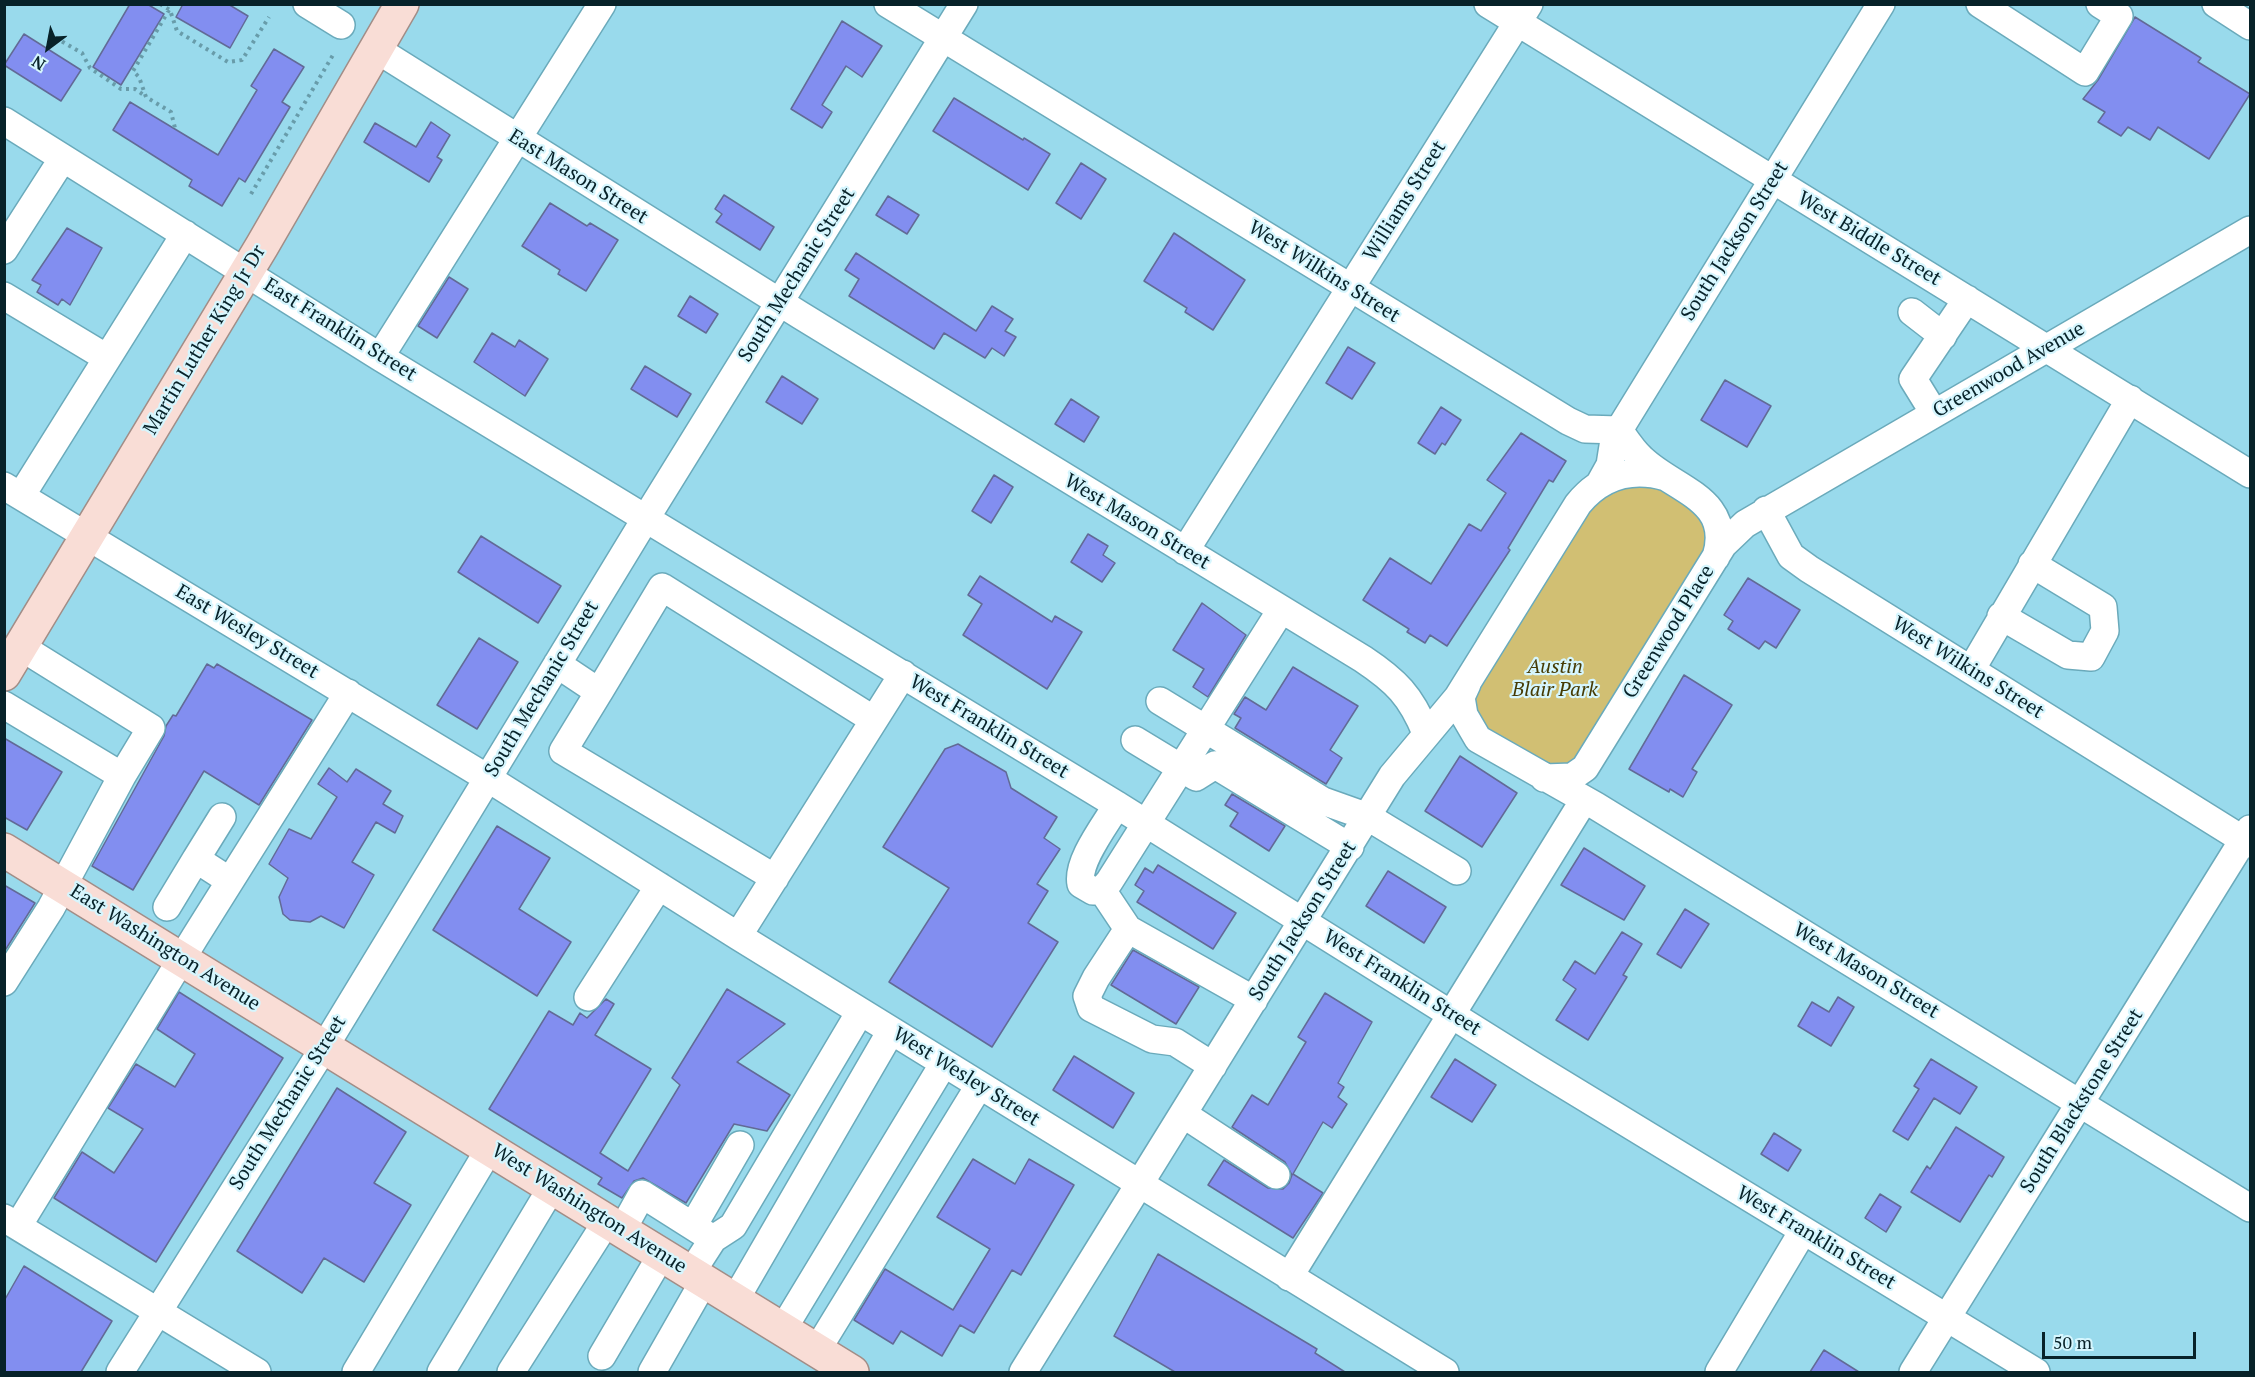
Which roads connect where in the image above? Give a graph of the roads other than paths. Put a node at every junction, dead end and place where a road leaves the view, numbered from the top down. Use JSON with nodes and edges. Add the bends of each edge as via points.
{"nodes":[{"id":1,"x":307,"y":4,"type":"edge"},
{"id":2,"x":402,"y":4,"type":"edge"},
{"id":3,"x":602,"y":4,"type":"edge"},
{"id":4,"x":888,"y":4,"type":"edge"},
{"id":5,"x":964,"y":4,"type":"edge"},
{"id":6,"x":1488,"y":4,"type":"edge"},
{"id":7,"x":1881,"y":4,"type":"edge"},
{"id":8,"x":1980,"y":4,"type":"edge"},
{"id":9,"x":2216,"y":4,"type":"edge"},
{"id":10,"x":2115,"y":8,"type":"edge"},
{"id":11,"x":1523,"y":14,"type":"edge"},
{"id":12,"x":341,"y":25,"type":"dead end"},
{"id":13,"x":2250,"y":26,"type":"edge"},
{"id":14,"x":943,"y":39,"type":"junction"},
{"id":15,"x":376,"y":49,"type":"junction"},
{"id":16,"x":4,"y":121,"type":"edge"},
{"id":17,"x":517,"y":139,"type":"junction"},
{"id":18,"x":63,"y":158,"type":"junction"},
{"id":19,"x":1772,"y":180,"type":"junction"},
{"id":20,"x":2250,"y":230,"type":"edge"},
{"id":21,"x":185,"y":234,"type":"junction"},
{"id":22,"x":4,"y":250,"type":"edge"},
{"id":23,"x":246,"y":271,"type":"junction"},
{"id":24,"x":1350,"y":288,"type":"junction"},
{"id":25,"x":4,"y":296,"type":"edge"},
{"id":26,"x":1967,"y":299,"type":"junction"},
{"id":27,"x":780,"y":303,"type":"junction"},
{"id":28,"x":1912,"y":312,"type":"dead end"},
{"id":29,"x":1943,"y":336,"type":"junction"},
{"id":30,"x":2047,"y":348,"type":"junction"},
{"id":31,"x":381,"y":357,"type":"junction"},
{"id":32,"x":107,"y":358,"type":"junction"},
{"id":33,"x":2130,"y":399,"type":"junction"},
{"id":34,"x":1934,"y":413,"type":"junction"},
{"id":35,"x":1619,"y":430,"type":"junction"},
{"id":36,"x":2250,"y":474,"type":"edge"},
{"id":37,"x":1666,"y":477,"type":"junction"},
{"id":38,"x":1600,"y":483,"type":"junction"},
{"id":39,"x":13,"y":491,"type":"edge"},
{"id":40,"x":1700,"y":498,"type":"junction"},
{"id":41,"x":1766,"y":510,"type":"junction"},
{"id":42,"x":646,"y":518,"type":"junction"},
{"id":43,"x":88,"y":535,"type":"junction"},
{"id":44,"x":1185,"y":551,"type":"junction"},
{"id":45,"x":1716,"y":557,"type":"junction"},
{"id":46,"x":2032,"y":564,"type":"junction"},
{"id":47,"x":1281,"y":610,"type":"junction"},
{"id":48,"x":2001,"y":616,"type":"junction"},
{"id":49,"x":13,"y":661,"type":"edge"},
{"id":50,"x":556,"y":664,"type":"junction"},
{"id":51,"x":1971,"y":670,"type":"junction"},
{"id":52,"x":903,"y":674,"type":"junction"},
{"id":53,"x":1467,"y":684,"type":"junction"},
{"id":54,"x":599,"y":692,"type":"junction"},
{"id":55,"x":348,"y":693,"type":"junction"},
{"id":56,"x":1160,"y":701,"type":"dead end"},
{"id":57,"x":4,"y":705,"type":"edge"},
{"id":58,"x":874,"y":720,"type":"junction"},
{"id":59,"x":1206,"y":731,"type":"junction"},
{"id":60,"x":1426,"y":734,"type":"junction"},
{"id":61,"x":1478,"y":739,"type":"junction"},
{"id":62,"x":1135,"y":740,"type":"dead end"},
{"id":63,"x":1182,"y":768,"type":"junction"},
{"id":64,"x":1585,"y":768,"type":"junction"},
{"id":65,"x":122,"y":776,"type":"junction"},
{"id":66,"x":1544,"y":778,"type":"junction"},
{"id":67,"x":489,"y":779,"type":"junction"},
{"id":68,"x":1590,"y":803,"type":"junction"},
{"id":69,"x":1117,"y":805,"type":"junction"},
{"id":70,"x":222,"y":817,"type":"dead end"},
{"id":71,"x":1368,"y":817,"type":"junction"},
{"id":72,"x":1145,"y":823,"type":"junction"},
{"id":73,"x":2248,"y":837,"type":"edge"},
{"id":74,"x":1350,"y":847,"type":"junction"},
{"id":75,"x":4,"y":850,"type":"edge"},
{"id":76,"x":196,"y":859,"type":"junction"},
{"id":77,"x":1457,"y":871,"type":"dead end"},
{"id":78,"x":775,"y":878,"type":"junction"},
{"id":79,"x":230,"y":881,"type":"junction"},
{"id":80,"x":62,"y":886,"type":"junction"},
{"id":81,"x":659,"y":886,"type":"junction"},
{"id":82,"x":1102,"y":890,"type":"junction"},
{"id":83,"x":167,"y":907,"type":"dead end"},
{"id":84,"x":1303,"y":922,"type":"junction"},
{"id":85,"x":1128,"y":929,"type":"junction"},
{"id":86,"x":738,"y":936,"type":"junction"},
{"id":87,"x":182,"y":959,"type":"junction"},
{"id":88,"x":4,"y":982,"type":"edge"},
{"id":89,"x":588,"y":997,"type":"dead end"},
{"id":90,"x":1254,"y":1000,"type":"junction"},
{"id":91,"x":860,"y":1012,"type":"junction"},
{"id":92,"x":1451,"y":1013,"type":"junction"},
{"id":93,"x":891,"y":1031,"type":"junction"},
{"id":94,"x":325,"y":1046,"type":"junction"},
{"id":95,"x":944,"y":1063,"type":"junction"},
{"id":96,"x":1213,"y":1066,"type":"junction"},
{"id":97,"x":979,"y":1086,"type":"junction"},
{"id":98,"x":2081,"y":1103,"type":"junction"},
{"id":99,"x":1183,"y":1113,"type":"junction"},
{"id":100,"x":740,"y":1145,"type":"dead end"},
{"id":101,"x":490,"y":1148,"type":"junction"},
{"id":102,"x":1276,"y":1175,"type":"dead end"},
{"id":103,"x":1138,"y":1184,"type":"junction"},
{"id":104,"x":552,"y":1187,"type":"junction"},
{"id":105,"x":2250,"y":1208,"type":"edge"},
{"id":106,"x":11,"y":1222,"type":"edge"},
{"id":107,"x":615,"y":1225,"type":"junction"},
{"id":108,"x":1803,"y":1231,"type":"junction"},
{"id":109,"x":703,"y":1232,"type":"junction"},
{"id":110,"x":662,"y":1254,"type":"junction"},
{"id":111,"x":698,"y":1277,"type":"junction"},
{"id":112,"x":1289,"y":1277,"type":"junction"},
{"id":113,"x":735,"y":1300,"type":"junction"},
{"id":114,"x":157,"y":1311,"type":"junction"},
{"id":115,"x":1948,"y":1317,"type":"junction"},
{"id":116,"x":783,"y":1329,"type":"junction"},
{"id":117,"x":817,"y":1350,"type":"junction"},
{"id":118,"x":602,"y":1356,"type":"dead end"},
{"id":119,"x":120,"y":1372,"type":"edge"},
{"id":120,"x":257,"y":1372,"type":"edge"},
{"id":121,"x":356,"y":1372,"type":"edge"},
{"id":122,"x":441,"y":1372,"type":"edge"},
{"id":123,"x":512,"y":1372,"type":"edge"},
{"id":124,"x":652,"y":1372,"type":"edge"},
{"id":125,"x":852,"y":1372,"type":"edge"},
{"id":126,"x":1023,"y":1372,"type":"edge"},
{"id":127,"x":1445,"y":1372,"type":"edge"},
{"id":128,"x":1719,"y":1372,"type":"edge"},
{"id":129,"x":1914,"y":1372,"type":"edge"},
{"id":130,"x":2036,"y":1372,"type":"edge"}],
"edges":[{"from":1,"to":12,"type":"street"},
{"from":2,"to":15,"type":"main road","name":"Martin Luther King Jr Dr"},
{"from":3,"to":17,"type":"street"},
{"from":4,"to":14,"type":"street","name":"West Wilkins Street"},
{"from":5,"to":14,"type":"street","name":"South Mechanic Street"},
{"from":6,"to":11,"type":"street","name":"West Biddle Street"},
{"from":7,"to":19,"type":"street","name":"South Jackson Street"},
{"from":8,"to":10,"type":"street","via":[[2085,72]]},
{"from":9,"to":13,"type":"street"},
{"from":11,"to":19,"type":"street","name":"West Biddle Street"},
{"from":11,"to":24,"type":"street","name":"Williams Street"},
{"from":14,"to":24,"type":"street","name":"West Wilkins Street"},
{"from":14,"to":27,"type":"street","name":"South Mechanic Street"},
{"from":15,"to":17,"type":"street","name":"East Mason Street"},
{"from":15,"to":23,"type":"main road","name":"Martin Luther King Jr Dr"},
{"from":16,"to":18,"type":"street","name":"East Franklin Street"},
{"from":17,"to":27,"type":"street","name":"East Mason Street"},
{"from":17,"to":31,"type":"street"},
{"from":18,"to":21,"type":"street","name":"East Franklin Street"},
{"from":18,"to":22,"type":"street"},
{"from":19,"to":26,"type":"street","name":"West Biddle Street"},
{"from":19,"to":35,"type":"street","name":"South Jackson Street"},
{"from":20,"to":30,"type":"street","name":"Greenwood Avenue"},
{"from":21,"to":23,"type":"street","name":"East Franklin Street"},
{"from":21,"to":32,"type":"street"},
{"from":23,"to":31,"type":"street","name":"East Franklin Street"},
{"from":23,"to":43,"type":"main road","name":"Martin Luther King Jr Dr"},
{"from":24,"to":35,"type":"street","name":"West Wilkins Street","via":[[1568,422],[1585,429]]},
{"from":24,"to":44,"type":"street","name":"Williams Street"},
{"from":25,"to":32,"type":"street"},
{"from":26,"to":29,"type":"street"},
{"from":26,"to":30,"type":"street","name":"West Biddle Street"},
{"from":27,"to":42,"type":"street","name":"South Mechanic Street"},
{"from":27,"to":44,"type":"street","name":"West Mason Street"},
{"from":28,"to":29,"type":"street"},
{"from":29,"to":34,"type":"street","via":[[1913,379]]},
{"from":30,"to":33,"type":"street","name":"West Biddle Street"},
{"from":30,"to":34,"type":"street","name":"Greenwood Avenue"},
{"from":31,"to":42,"type":"street","name":"East Franklin Street"},
{"from":32,"to":39,"type":"street"},
{"from":33,"to":36,"type":"street","name":"West Biddle Street"},
{"from":33,"to":46,"type":"street"},
{"from":34,"to":41,"type":"street","name":"Greenwood Avenue"},
{"from":35,"to":37,"type":"street","via":[[1642,459]]},
{"from":35,"to":38,"type":"street","name":"South Jackson Street","via":[[1608,471]]},
{"from":37,"to":38,"type":"street","name":"South Jackson Street","via":[[1629,473]]},
{"from":37,"to":40,"type":"street"},
{"from":38,"to":53,"type":"street","name":"South Jackson Street","via":[[1578,504]]},
{"from":39,"to":43,"type":"street","name":"East Wesley Street"},
{"from":40,"to":41,"type":"street","via":[[1733,512]]},
{"from":40,"to":45,"type":"street","via":[[1719,531]]},
{"from":41,"to":45,"type":"street","name":"Greenwood Place","via":[[1730,537]]},
{"from":41,"to":51,"type":"street","name":"West Wilkins Street","via":[[1787,550],[1798,561]]},
{"from":42,"to":50,"type":"street","name":"South Mechanic Street"},
{"from":42,"to":52,"type":"street","name":"West Franklin Street"},
{"from":43,"to":49,"type":"main road","name":"Martin Luther King Jr Dr"},
{"from":43,"to":55,"type":"street","name":"East Wesley Street"},
{"from":44,"to":47,"type":"street","name":"West Mason Street"},
{"from":45,"to":64,"type":"street","name":"Greenwood Place"},
{"from":46,"to":48,"type":"street"},
{"from":46,"to":48,"type":"street","via":[[2103,607],[2105,631],[2091,657],[2068,655]]},
{"from":47,"to":59,"type":"street"},
{"from":47,"to":60,"type":"street","name":"West Mason Street","via":[[1390,678],[1413,704]]},
{"from":48,"to":51,"type":"street"},
{"from":49,"to":65,"type":"street","via":[[151,728]]},
{"from":50,"to":54,"type":"street"},
{"from":50,"to":67,"type":"street","name":"South Mechanic Street"},
{"from":51,"to":73,"type":"street","name":"West Wilkins Street"},
{"from":52,"to":58,"type":"street"},
{"from":52,"to":69,"type":"street","name":"West Franklin Street"},
{"from":53,"to":60,"type":"street","name":"South Jackson Street"},
{"from":53,"to":61,"type":"street","via":[[1461,697],[1464,715]]},
{"from":54,"to":58,"type":"street","via":[[662,588]]},
{"from":54,"to":78,"type":"street","via":[[563,751]]},
{"from":55,"to":67,"type":"street","name":"East Wesley Street"},
{"from":55,"to":79,"type":"street"},
{"from":56,"to":59,"type":"street"},
{"from":57,"to":65,"type":"street"},
{"from":58,"to":78,"type":"street"},
{"from":59,"to":63,"type":"street"},
{"from":59,"to":71,"type":"street","via":[[1323,801]]},
{"from":60,"to":61,"type":"street","name":"West Mason Street","via":[[1450,729]]},
{"from":60,"to":71,"type":"street","name":"South Jackson Street","via":[[1396,770]]},
{"from":61,"to":66,"type":"street","name":"West Mason Street"},
{"from":62,"to":63,"type":"street"},
{"from":63,"to":72,"type":"street"},
{"from":63,"to":74,"type":"street","via":[[1196,777],[1215,765]]},
{"from":64,"to":66,"type":"street","via":[[1572,777]]},
{"from":64,"to":68,"type":"street"},
{"from":65,"to":80,"type":"street"},
{"from":66,"to":68,"type":"street","name":"West Mason Street"},
{"from":67,"to":81,"type":"street","name":"West Wesley Street"},
{"from":67,"to":94,"type":"street","name":"South Mechanic Street"},
{"from":68,"to":92,"type":"street"},
{"from":68,"to":98,"type":"street","name":"West Mason Street"},
{"from":69,"to":72,"type":"street","name":"West Franklin Street"},
{"from":69,"to":82,"type":"street","via":[[1083,864],[1080,877],[1081,884],[1093,891]]},
{"from":70,"to":76,"type":"street"},
{"from":71,"to":74,"type":"street","name":"South Jackson Street"},
{"from":71,"to":77,"type":"street"},
{"from":72,"to":82,"type":"street"},
{"from":72,"to":84,"type":"street","name":"West Franklin Street"},
{"from":73,"to":98,"type":"street","name":"South Blackstone Street"},
{"from":74,"to":84,"type":"street","name":"South Jackson Street"},
{"from":75,"to":80,"type":"main road","name":"East Washington Avenue"},
{"from":76,"to":79,"type":"street"},
{"from":76,"to":83,"type":"street"},
{"from":78,"to":86,"type":"street"},
{"from":79,"to":87,"type":"street"},
{"from":80,"to":87,"type":"main road","name":"East Washington Avenue"},
{"from":80,"to":88,"type":"street"},
{"from":81,"to":86,"type":"street","name":"West Wesley Street"},
{"from":81,"to":89,"type":"street"},
{"from":82,"to":85,"type":"street"},
{"from":84,"to":90,"type":"street","name":"South Jackson Street"},
{"from":84,"to":92,"type":"street","name":"West Franklin Street"},
{"from":85,"to":90,"type":"street"},
{"from":85,"to":96,"type":"street","via":[[1087,996],[1091,1008],[1152,1039],[1175,1042]]},
{"from":86,"to":91,"type":"street","name":"West Wesley Street"},
{"from":87,"to":94,"type":"main road","name":"East Washington Avenue"},
{"from":87,"to":106,"type":"street"},
{"from":90,"to":96,"type":"street","name":"South Jackson Street"},
{"from":91,"to":93,"type":"street","name":"West Wesley Street"},
{"from":91,"to":109,"type":"street","via":[[733,1226]]},
{"from":92,"to":108,"type":"street","name":"West Franklin Street"},
{"from":92,"to":112,"type":"street"},
{"from":93,"to":95,"type":"street","name":"West Wesley Street"},
{"from":93,"to":113,"type":"street"},
{"from":94,"to":101,"type":"main road","name":"West Washington Avenue"},
{"from":94,"to":114,"type":"street","name":"South Mechanic Street"},
{"from":95,"to":97,"type":"street","name":"West Wesley Street"},
{"from":95,"to":116,"type":"street"},
{"from":96,"to":99,"type":"street","name":"South Jackson Street"},
{"from":97,"to":103,"type":"street","name":"West Wesley Street"},
{"from":97,"to":117,"type":"street"},
{"from":98,"to":105,"type":"street","name":"West Mason Street"},
{"from":98,"to":115,"type":"street","name":"South Blackstone Street"},
{"from":99,"to":102,"type":"street"},
{"from":99,"to":103,"type":"street","name":"South Jackson Street"},
{"from":100,"to":109,"type":"street"},
{"from":101,"to":104,"type":"main road","name":"West Washington Avenue"},
{"from":101,"to":121,"type":"street"},
{"from":103,"to":112,"type":"street","name":"West Wesley Street"},
{"from":103,"to":126,"type":"street","name":"South Jackson Street"},
{"from":104,"to":107,"type":"main road","name":"West Washington Avenue"},
{"from":104,"to":122,"type":"street"},
{"from":106,"to":114,"type":"street"},
{"from":107,"to":109,"type":"street","via":[[642,1194]]},
{"from":107,"to":110,"type":"main road","name":"West Washington Avenue"},
{"from":107,"to":123,"type":"street"},
{"from":108,"to":115,"type":"street","name":"West Franklin Street"},
{"from":108,"to":128,"type":"street"},
{"from":109,"to":111,"type":"street"},
{"from":110,"to":111,"type":"main road","name":"West Washington Avenue"},
{"from":110,"to":118,"type":"street"},
{"from":111,"to":113,"type":"main road","name":"West Washington Avenue"},
{"from":111,"to":124,"type":"street"},
{"from":112,"to":127,"type":"street","name":"West Wesley Street"},
{"from":113,"to":116,"type":"main road","name":"West Washington Avenue"},
{"from":114,"to":119,"type":"street","name":"South Mechanic Street"},
{"from":114,"to":120,"type":"street"},
{"from":115,"to":129,"type":"street","name":"South Blackstone Street"},
{"from":115,"to":130,"type":"street","name":"West Franklin Street"},
{"from":116,"to":117,"type":"main road","name":"West Washington Avenue"},
{"from":117,"to":125,"type":"main road","name":"West Washington Avenue"}]}
